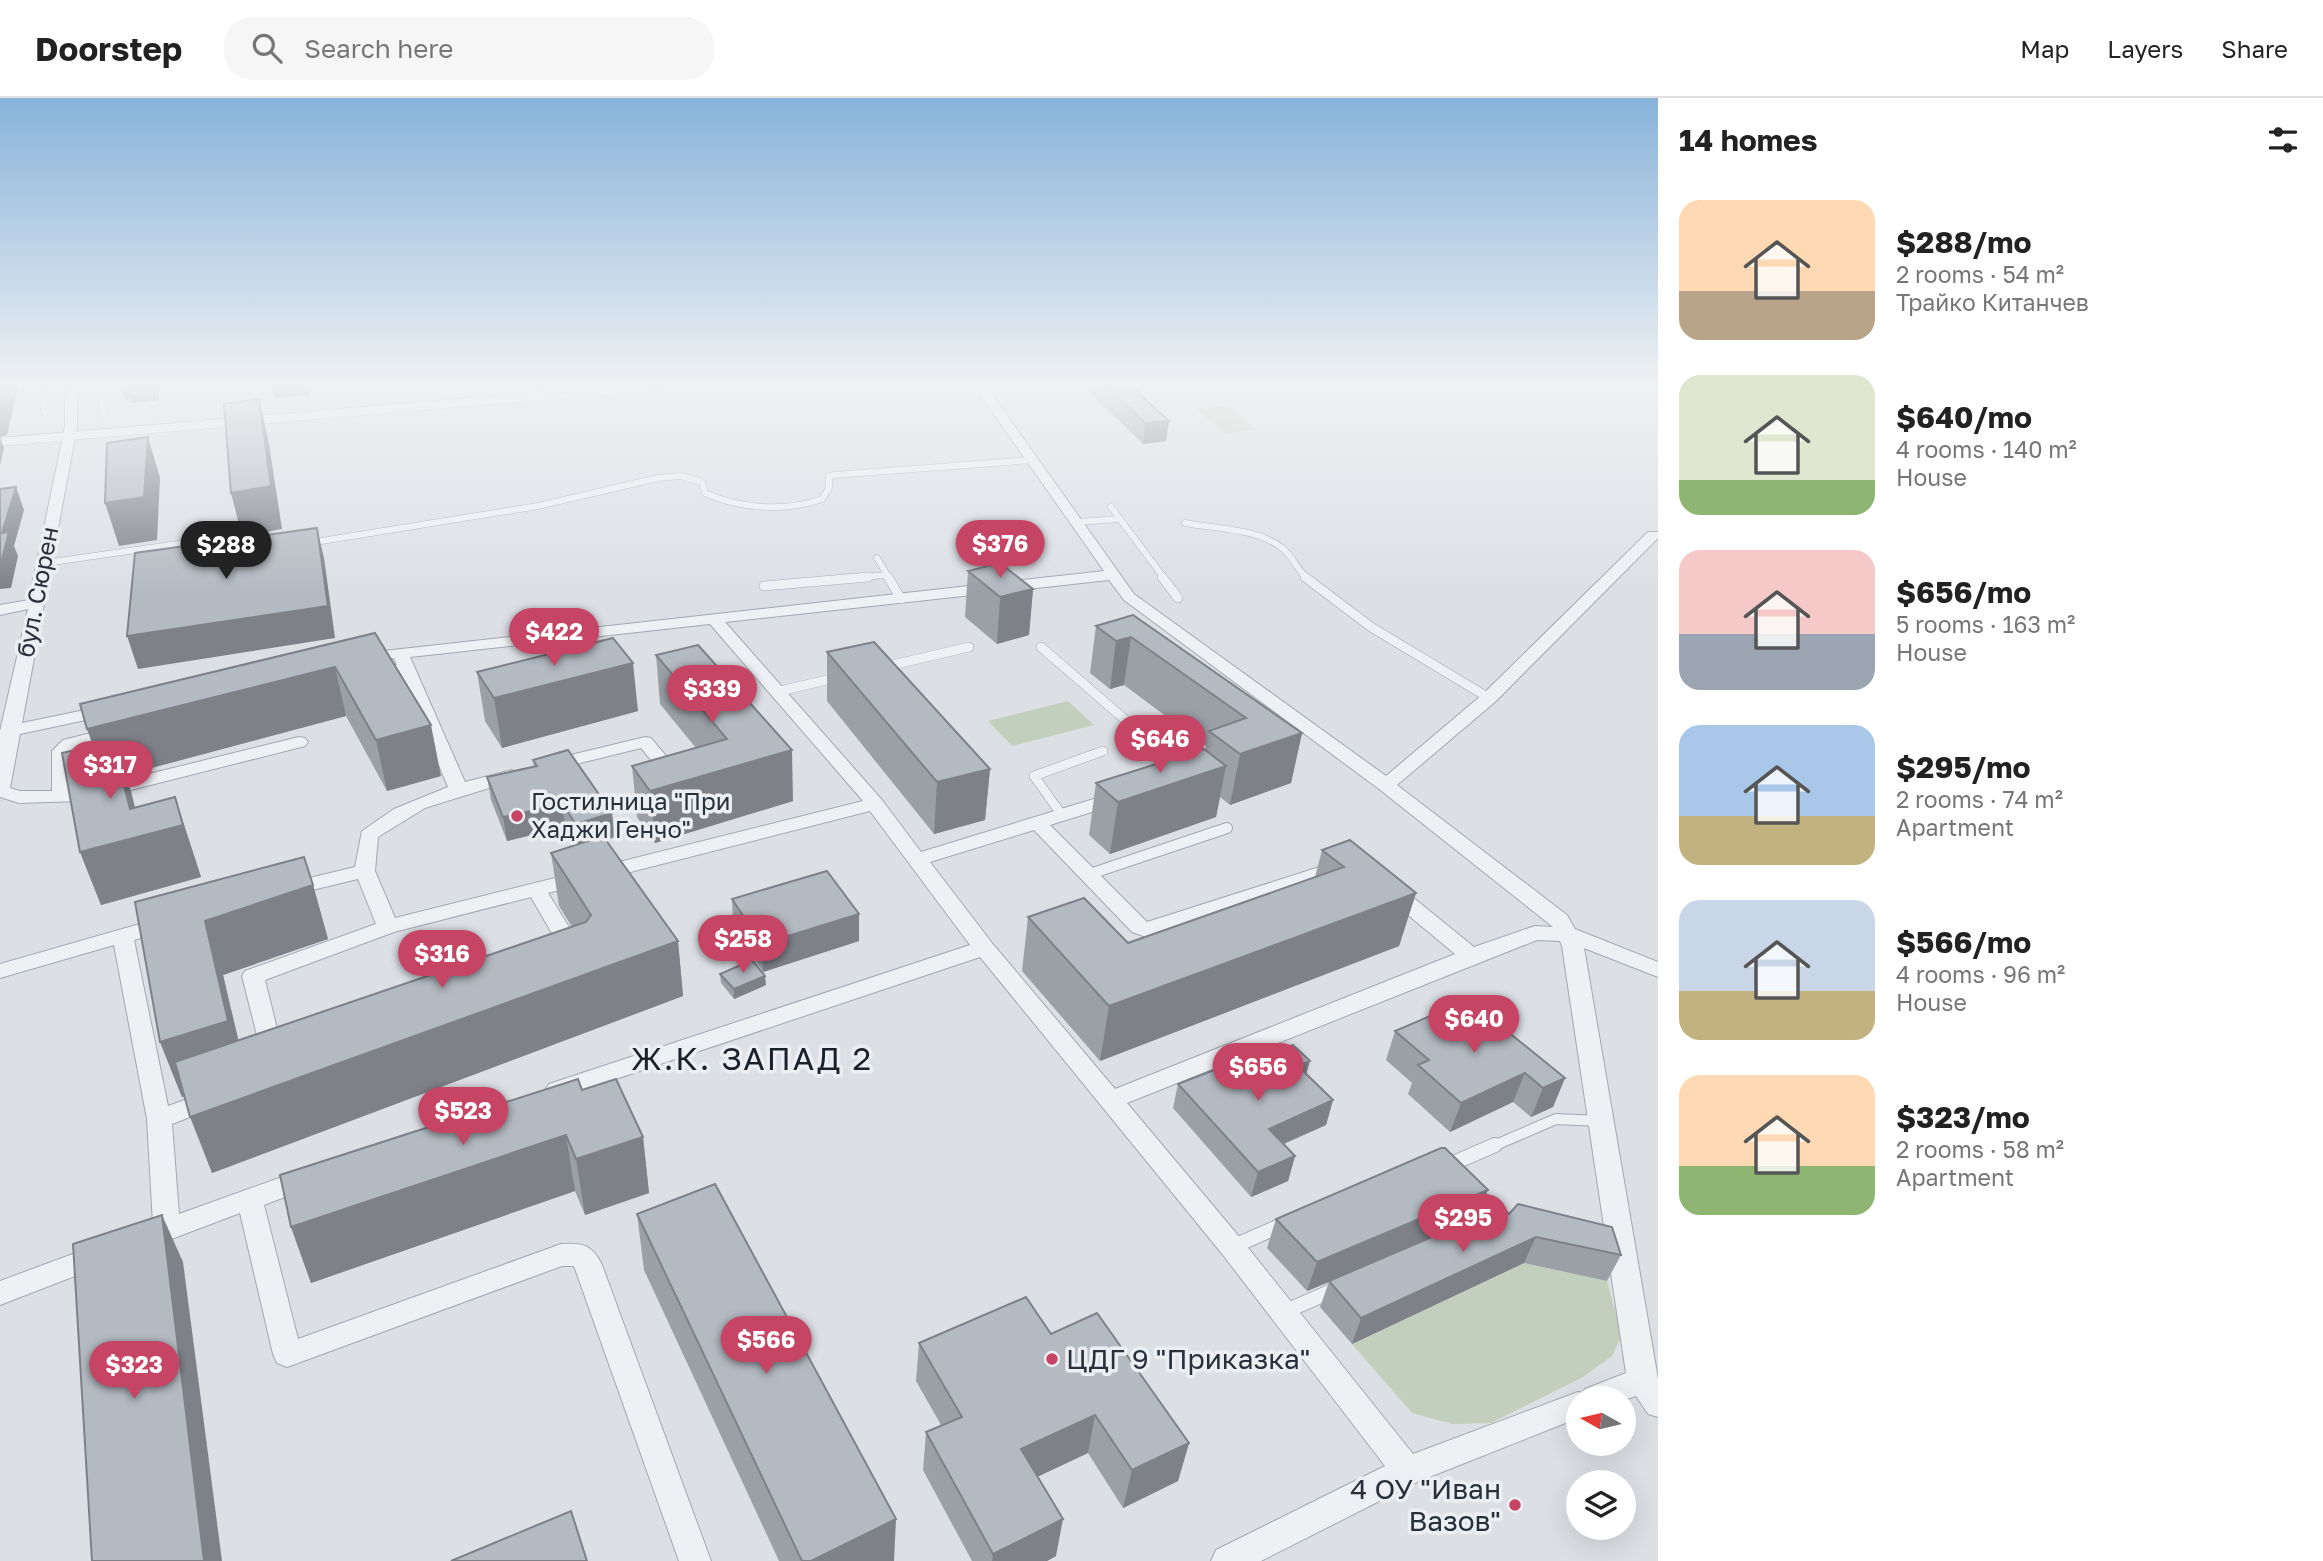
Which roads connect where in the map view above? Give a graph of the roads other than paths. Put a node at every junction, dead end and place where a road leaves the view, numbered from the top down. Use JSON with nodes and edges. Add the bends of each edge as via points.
{"nodes":[{"id":1,"x":66,"y":454,"type":"edge"},
{"id":2,"x":1029,"y":454,"type":"edge"},
{"id":3,"x":1033,"y":460,"type":"junction"},
{"id":4,"x":1111,"y":508,"type":"dead end"},
{"id":5,"x":1119,"y":519,"type":"junction"},
{"id":6,"x":1078,"y":522,"type":"junction"},
{"id":7,"x":1185,"y":523,"type":"dead end"},
{"id":8,"x":1653,"y":535,"type":"dead end"},
{"id":9,"x":293,"y":545,"type":"edge"},
{"id":10,"x":240,"y":553,"type":"edge"},
{"id":11,"x":877,"y":558,"type":"dead end"},
{"id":12,"x":45,"y":563,"type":"junction"},
{"id":13,"x":887,"y":575,"type":"junction"},
{"id":14,"x":1112,"y":575,"type":"junction"},
{"id":15,"x":764,"y":586,"type":"dead end"},
{"id":16,"x":1178,"y":598,"type":"dead end"},
{"id":17,"x":901,"y":599,"type":"junction"},
{"id":18,"x":37,"y":603,"type":"junction"},
{"id":19,"x":0,"y":610,"type":"edge"},
{"id":20,"x":713,"y":618,"type":"junction"},
{"id":21,"x":969,"y":647,"type":"dead end"},
{"id":22,"x":1041,"y":647,"type":"dead end"},
{"id":23,"x":350,"y":660,"type":"edge"},
{"id":24,"x":404,"y":660,"type":"junction"},
{"id":25,"x":877,"y":669,"type":"edge"},
{"id":26,"x":852,"y":674,"type":"edge"},
{"id":27,"x":361,"y":677,"type":"edge"},
{"id":28,"x":776,"y":692,"type":"junction"},
{"id":29,"x":1489,"y":698,"type":"junction"},
{"id":30,"x":7,"y":706,"type":"edge"},
{"id":31,"x":125,"y":707,"type":"edge"},
{"id":32,"x":133,"y":728,"type":"edge"},
{"id":33,"x":9,"y":731,"type":"junction"},
{"id":34,"x":299,"y":742,"type":"dead end"},
{"id":35,"x":1103,"y":751,"type":"dead end"},
{"id":36,"x":1175,"y":778,"type":"edge"},
{"id":37,"x":680,"y":785,"type":"edge"},
{"id":38,"x":1386,"y":785,"type":"junction"},
{"id":39,"x":458,"y":788,"type":"junction"},
{"id":40,"x":1140,"y":790,"type":"edge"},
{"id":41,"x":0,"y":791,"type":"edge"},
{"id":42,"x":64,"y":798,"type":"junction"},
{"id":43,"x":875,"y":804,"type":"junction"},
{"id":44,"x":1062,"y":815,"type":"junction"},
{"id":45,"x":1038,"y":822,"type":"junction"},
{"id":46,"x":1227,"y":828,"type":"dead end"},
{"id":47,"x":916,"y":860,"type":"junction"},
{"id":48,"x":1357,"y":861,"type":"edge"},
{"id":49,"x":365,"y":871,"type":"junction"},
{"id":50,"x":1087,"y":875,"type":"junction"},
{"id":51,"x":1378,"y":878,"type":"edge"},
{"id":52,"x":537,"y":891,"type":"junction"},
{"id":53,"x":262,"y":897,"type":"edge"},
{"id":54,"x":184,"y":919,"type":"edge"},
{"id":55,"x":388,"y":927,"type":"junction"},
{"id":56,"x":1568,"y":934,"type":"junction"},
{"id":57,"x":123,"y":936,"type":"junction"},
{"id":58,"x":984,"y":948,"type":"junction"},
{"id":59,"x":1471,"y":956,"type":"junction"},
{"id":60,"x":1658,"y":970,"type":"edge"},
{"id":61,"x":0,"y":971,"type":"edge"},
{"id":62,"x":571,"y":974,"type":"edge"},
{"id":63,"x":277,"y":1077,"type":"edge"},
{"id":64,"x":237,"y":1091,"type":"edge"},
{"id":65,"x":530,"y":1099,"type":"edge"},
{"id":66,"x":1111,"y":1100,"type":"junction"},
{"id":67,"x":159,"y":1119,"type":"junction"},
{"id":68,"x":1600,"y":1121,"type":"junction"},
{"id":69,"x":1436,"y":1167,"type":"edge"},
{"id":70,"x":327,"y":1171,"type":"edge"},
{"id":71,"x":250,"y":1199,"type":"junction"},
{"id":72,"x":1297,"y":1218,"type":"edge"},
{"id":73,"x":167,"y":1230,"type":"junction"},
{"id":74,"x":1232,"y":1247,"type":"junction"},
{"id":75,"x":1344,"y":1286,"type":"edge"},
{"id":76,"x":0,"y":1293,"type":"edge"},
{"id":77,"x":1283,"y":1312,"type":"junction"},
{"id":78,"x":1650,"y":1392,"type":"edge"},
{"id":79,"x":1566,"y":1410,"type":"edge"},
{"id":80,"x":1407,"y":1471,"type":"junction"},
{"id":81,"x":695,"y":1561,"type":"edge"},
{"id":82,"x":1227,"y":1561,"type":"edge"}],
"edges":[{"from":1,"to":12,"type":"street","name":"бул. Сюрен"},
{"from":2,"to":3,"type":"street"},
{"from":3,"to":6,"type":"street"},
{"from":3,"to":9,"type":"lane","via":[[834,475],[828,478],[829,488],[822,499],[798,505],[723,502],[705,493],[696,479],[664,478],[542,507]]},
{"from":4,"to":5,"type":"lane"},
{"from":5,"to":6,"type":"lane"},
{"from":5,"to":16,"type":"lane"},
{"from":6,"to":14,"type":"street"},
{"from":7,"to":29,"type":"lane","via":[[1265,539],[1283,548],[1303,576],[1335,600]]},
{"from":8,"to":29,"type":"street"},
{"from":10,"to":12,"type":"lane","via":[[227,555],[227,537]]},
{"from":11,"to":13,"type":"lane"},
{"from":12,"to":18,"type":"street","name":"бул. Сюрен"},
{"from":13,"to":15,"type":"lane"},
{"from":13,"to":17,"type":"lane"},
{"from":14,"to":17,"type":"street"},
{"from":14,"to":38,"type":"street","via":[[1148,614]]},
{"from":17,"to":20,"type":"street"},
{"from":18,"to":19,"type":"street"},
{"from":18,"to":30,"type":"street","name":"бул. Сюрен"},
{"from":20,"to":24,"type":"street"},
{"from":20,"to":28,"type":"street"},
{"from":21,"to":25,"type":"lane"},
{"from":22,"to":36,"type":"lane","via":[[1184,771]]},
{"from":23,"to":24,"type":"street"},
{"from":24,"to":27,"type":"street"},
{"from":24,"to":39,"type":"street"},
{"from":26,"to":28,"type":"lane"},
{"from":28,"to":43,"type":"street"},
{"from":29,"to":38,"type":"street"},
{"from":30,"to":33,"type":"street","name":"бул. Сюрен"},
{"from":31,"to":33,"type":"street"},
{"from":32,"to":42,"type":"street","via":[[80,740],[61,751]]},
{"from":33,"to":41,"type":"street","name":"бул. Сюрен"},
{"from":34,"to":42,"type":"street"},
{"from":35,"to":44,"type":"lane","via":[[1034,776]]},
{"from":37,"to":39,"type":"street","via":[[645,742]]},
{"from":38,"to":56,"type":"street","via":[[1548,909]]},
{"from":39,"to":49,"type":"street","via":[[392,815],[369,835]]},
{"from":40,"to":44,"type":"street"},
{"from":41,"to":42,"type":"street","via":[[19,797]]},
{"from":43,"to":47,"type":"street"},
{"from":43,"to":52,"type":"street"},
{"from":44,"to":45,"type":"street"},
{"from":45,"to":47,"type":"street"},
{"from":45,"to":50,"type":"street"},
{"from":46,"to":50,"type":"lane"},
{"from":47,"to":58,"type":"street"},
{"from":48,"to":50,"type":"street","via":[[1146,930]]},
{"from":49,"to":53,"type":"street"},
{"from":49,"to":55,"type":"street"},
{"from":51,"to":59,"type":"street"},
{"from":52,"to":55,"type":"street"},
{"from":52,"to":62,"type":"street","via":[[584,969]]},
{"from":54,"to":57,"type":"street"},
{"from":55,"to":63,"type":"street","via":[[253,976]]},
{"from":56,"to":59,"type":"street","via":[[1535,933]]},
{"from":56,"to":60,"type":"street"},
{"from":56,"to":68,"type":"street"},
{"from":57,"to":61,"type":"street"},
{"from":57,"to":67,"type":"street"},
{"from":58,"to":65,"type":"street"},
{"from":58,"to":66,"type":"street"},
{"from":59,"to":66,"type":"street"},
{"from":64,"to":67,"type":"street"},
{"from":66,"to":74,"type":"street"},
{"from":67,"to":73,"type":"street"},
{"from":68,"to":69,"type":"lane","via":[[1556,1119],[1462,1161]]},
{"from":68,"to":78,"type":"street","via":[[1612,1233]]},
{"from":70,"to":71,"type":"street"},
{"from":71,"to":73,"type":"street"},
{"from":71,"to":81,"type":"street","via":[[287,1354],[561,1255],[581,1254],[589,1265]]},
{"from":72,"to":74,"type":"lane"},
{"from":73,"to":76,"type":"street"},
{"from":74,"to":77,"type":"street"},
{"from":75,"to":77,"type":"lane"},
{"from":77,"to":80,"type":"street"},
{"from":79,"to":80,"type":"street"},
{"from":80,"to":82,"type":"street"}]}
